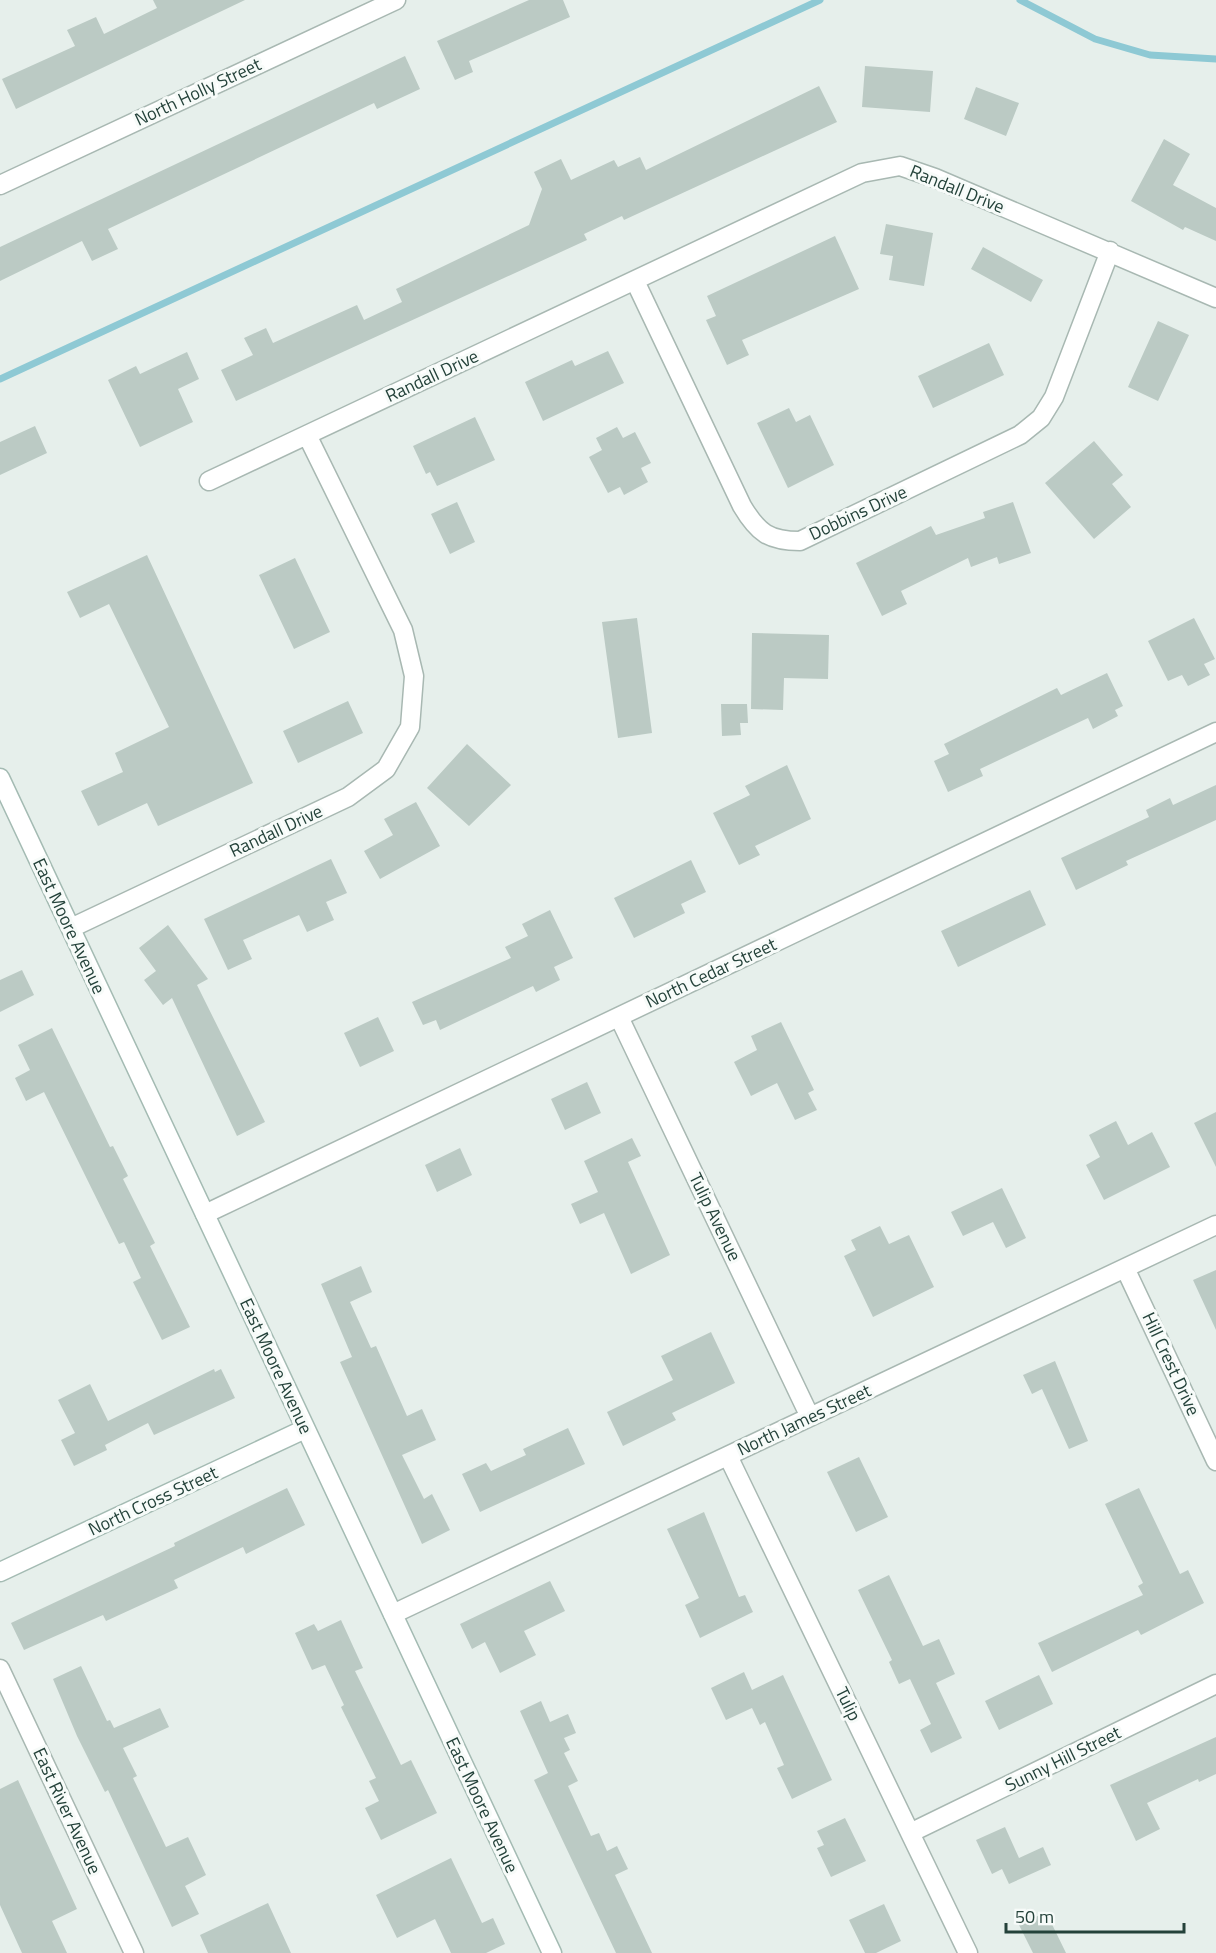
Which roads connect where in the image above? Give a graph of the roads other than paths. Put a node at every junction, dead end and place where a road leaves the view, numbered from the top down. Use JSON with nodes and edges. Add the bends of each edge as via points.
{"nodes":[{"id":1,"x":396,"y":0,"type":"edge"},
{"id":2,"x":0,"y":185,"type":"edge"},
{"id":3,"x":1110,"y":251,"type":"junction"},
{"id":4,"x":635,"y":281,"type":"junction"},
{"id":5,"x":1216,"y":298,"type":"edge"},
{"id":6,"x":307,"y":435,"type":"junction"},
{"id":7,"x":209,"y":481,"type":"dead end"},
{"id":8,"x":1216,"y":732,"type":"edge"},
{"id":9,"x":0,"y":778,"type":"edge"},
{"id":10,"x":71,"y":928,"type":"junction"},
{"id":11,"x":619,"y":1017,"type":"junction"},
{"id":12,"x":205,"y":1214,"type":"junction"},
{"id":13,"x":1216,"y":1225,"type":"edge"},
{"id":14,"x":1125,"y":1268,"type":"junction"},
{"id":15,"x":810,"y":1417,"type":"junction"},
{"id":16,"x":305,"y":1429,"type":"junction"},
{"id":17,"x":728,"y":1455,"type":"junction"},
{"id":18,"x":1216,"y":1461,"type":"edge"},
{"id":19,"x":0,"y":1572,"type":"edge"},
{"id":20,"x":393,"y":1614,"type":"junction"},
{"id":21,"x":0,"y":1670,"type":"edge"},
{"id":22,"x":1216,"y":1684,"type":"edge"},
{"id":23,"x":910,"y":1833,"type":"junction"},
{"id":24,"x":134,"y":1953,"type":"edge"},
{"id":25,"x":552,"y":1953,"type":"edge"},
{"id":26,"x":968,"y":1953,"type":"edge"}],
"edges":[{"from":1,"to":2,"type":"street","name":"North Holly Street"},
{"from":3,"to":4,"type":"street","name":"Randall Drive","via":[[900,166],[862,173]]},
{"from":3,"to":4,"type":"street","name":"Dobbins Drive","via":[[1054,397],[1041,418],[1020,435],[800,541],[778,541],[754,526]]},
{"from":3,"to":5,"type":"street","name":"Randall Drive"},
{"from":4,"to":6,"type":"street","name":"Randall Drive"},
{"from":6,"to":7,"type":"street"},
{"from":6,"to":10,"type":"street","name":"Randall Drive","via":[[403,630],[414,676],[410,727],[386,769],[348,797]]},
{"from":8,"to":11,"type":"street","name":"North Cedar Street"},
{"from":9,"to":10,"type":"street","name":"East Moore Avenue"},
{"from":10,"to":12,"type":"street","name":"East Moore Avenue"},
{"from":11,"to":12,"type":"street","name":"North Cedar Street"},
{"from":11,"to":15,"type":"street","name":"Tulip Avenue"},
{"from":12,"to":16,"type":"street","name":"East Moore Avenue"},
{"from":13,"to":14,"type":"street","name":"North James Street"},
{"from":14,"to":15,"type":"street","name":"North James Street"},
{"from":14,"to":18,"type":"street","name":"Hill Crest Drive"},
{"from":15,"to":17,"type":"street","name":"North James Street"},
{"from":16,"to":19,"type":"street","name":"North Cross Street"},
{"from":16,"to":20,"type":"street","name":"East Moore Avenue"},
{"from":17,"to":20,"type":"street","name":"North James Street"},
{"from":17,"to":23,"type":"street","name":"Tulip"},
{"from":20,"to":25,"type":"street","name":"East Moore Avenue"},
{"from":21,"to":24,"type":"street","name":"East River Avenue"},
{"from":22,"to":23,"type":"street","name":"Sunny Hill Street"},
{"from":23,"to":26,"type":"street","name":"Tulip"}]}
